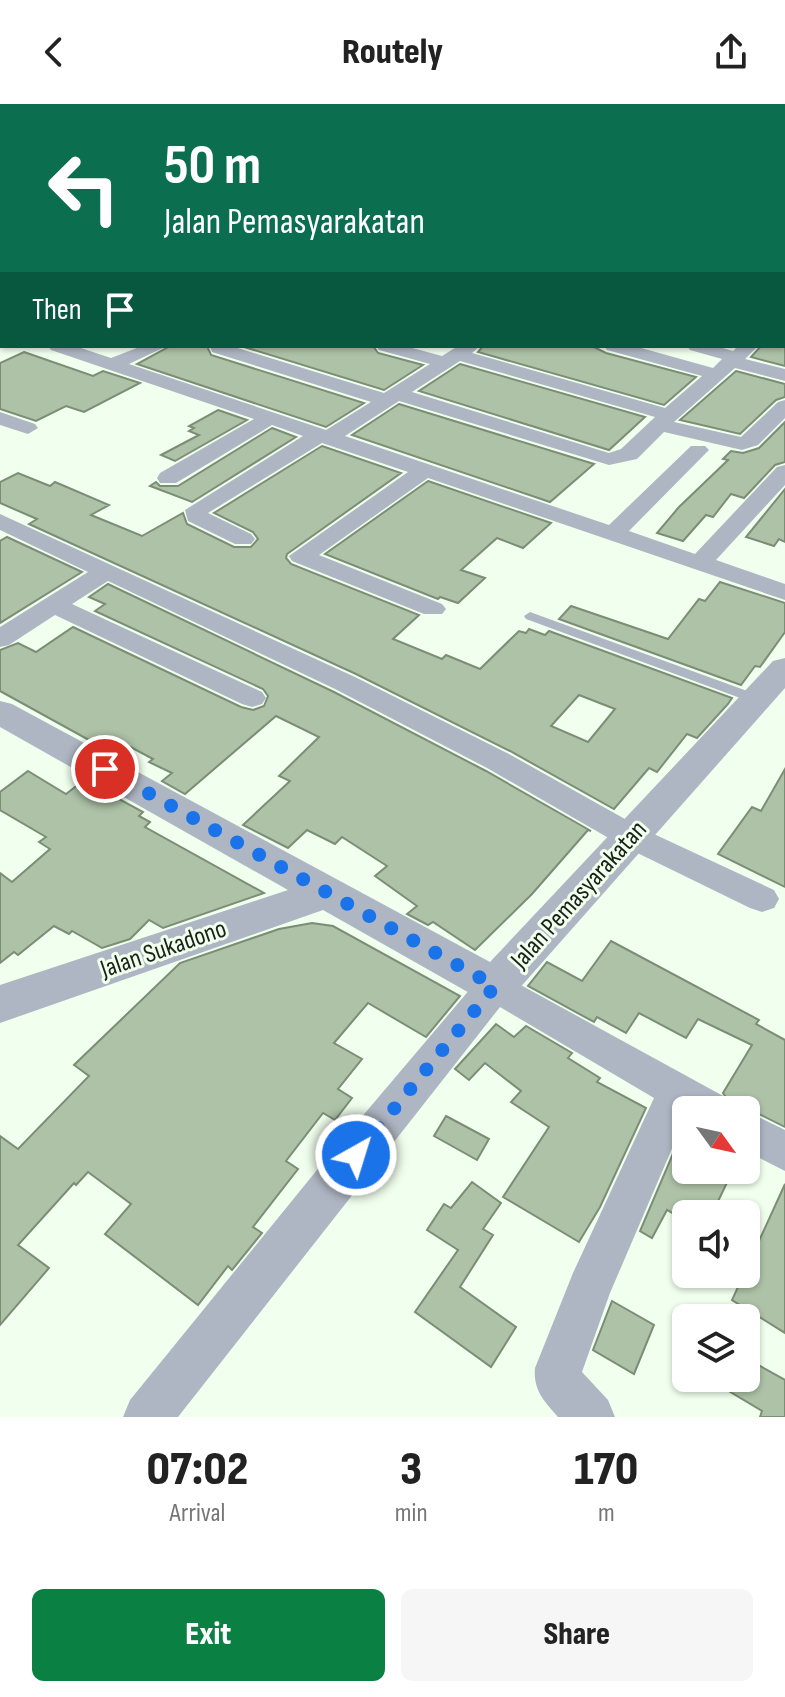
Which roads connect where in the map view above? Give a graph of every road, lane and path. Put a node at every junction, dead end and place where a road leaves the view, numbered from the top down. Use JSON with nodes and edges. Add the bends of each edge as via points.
{"nodes":[{"id":1,"x":63,"y":348,"type":"edge"},
{"id":2,"x":153,"y":348,"type":"edge"},
{"id":3,"x":218,"y":348,"type":"dead end"},
{"id":4,"x":401,"y":348,"type":"edge"},
{"id":5,"x":631,"y":348,"type":"edge"},
{"id":6,"x":702,"y":348,"type":"edge"},
{"id":7,"x":458,"y":355,"type":"edge"},
{"id":8,"x":733,"y":359,"type":"edge"},
{"id":9,"x":111,"y":365,"type":"junction"},
{"id":10,"x":785,"y":375,"type":"edge"},
{"id":11,"x":392,"y":397,"type":"junction"},
{"id":12,"x":785,"y":406,"type":"edge"},
{"id":13,"x":0,"y":418,"type":"edge"},
{"id":14,"x":270,"y":418,"type":"junction"},
{"id":15,"x":665,"y":420,"type":"junction"},
{"id":16,"x":28,"y":428,"type":"dead end"},
{"id":17,"x":324,"y":437,"type":"junction"},
{"id":18,"x":698,"y":450,"type":"dead end"},
{"id":19,"x":427,"y":469,"type":"junction"},
{"id":20,"x":785,"y":472,"type":"edge"},
{"id":21,"x":168,"y":478,"type":"dead end"},
{"id":22,"x":0,"y":521,"type":"edge"},
{"id":23,"x":614,"y":533,"type":"junction"},
{"id":24,"x":243,"y":539,"type":"dead end"},
{"id":25,"x":700,"y":563,"type":"junction"},
{"id":26,"x":105,"y":572,"type":"junction"},
{"id":27,"x":785,"y":592,"type":"edge"},
{"id":28,"x":54,"y":605,"type":"junction"},
{"id":29,"x":433,"y":609,"type":"dead end"},
{"id":30,"x":530,"y":616,"type":"dead end"},
{"id":31,"x":0,"y":639,"type":"edge"},
{"id":32,"x":785,"y":668,"type":"edge"},
{"id":33,"x":252,"y":698,"type":"dead end"},
{"id":34,"x":756,"y":699,"type":"junction"},
{"id":35,"x":0,"y":712,"type":"edge"},
{"id":36,"x":630,"y":836,"type":"junction"},
{"id":37,"x":327,"y":893,"type":"junction"},
{"id":38,"x":762,"y":899,"type":"dead end"},
{"id":39,"x":495,"y":986,"type":"junction"},
{"id":40,"x":0,"y":1004,"type":"edge"},
{"id":41,"x":685,"y":1096,"type":"edge"},
{"id":42,"x":760,"y":1138,"type":"edge"},
{"id":43,"x":672,"y":1140,"type":"edge"},
{"id":44,"x":785,"y":1152,"type":"edge"},
{"id":45,"x":147,"y":1417,"type":"edge"},
{"id":46,"x":591,"y":1417,"type":"edge"}],
"edges":[{"from":1,"to":9,"type":"street"},
{"from":2,"to":9,"type":"street"},
{"from":3,"to":11,"type":"street"},
{"from":4,"to":7,"type":"street"},
{"from":5,"to":8,"type":"street"},
{"from":6,"to":8,"type":"street"},
{"from":7,"to":11,"type":"street"},
{"from":7,"to":15,"type":"street"},
{"from":8,"to":10,"type":"street"},
{"from":8,"to":15,"type":"street"},
{"from":9,"to":14,"type":"street"},
{"from":11,"to":15,"type":"street","via":[[609,459],[629,454]]},
{"from":11,"to":17,"type":"street"},
{"from":12,"to":15,"type":"street","via":[[742,444]]},
{"from":13,"to":16,"type":"street"},
{"from":14,"to":17,"type":"street"},
{"from":14,"to":21,"type":"street"},
{"from":17,"to":19,"type":"street"},
{"from":17,"to":24,"type":"street","via":[[194,513]]},
{"from":18,"to":23,"type":"street"},
{"from":19,"to":23,"type":"street"},
{"from":19,"to":29,"type":"street","via":[[301,556]]},
{"from":20,"to":25,"type":"street"},
{"from":22,"to":26,"type":"street"},
{"from":23,"to":25,"type":"street"},
{"from":25,"to":27,"type":"street"},
{"from":26,"to":28,"type":"street"},
{"from":26,"to":36,"type":"street","via":[[345,683]]},
{"from":28,"to":31,"type":"street"},
{"from":28,"to":33,"type":"street"},
{"from":30,"to":34,"type":"lane"},
{"from":32,"to":34,"type":"street","name":"Jalan Pemasyarakatan"},
{"from":34,"to":36,"type":"street","name":"Jalan Pemasyarakatan"},
{"from":35,"to":37,"type":"street","name":"Jalan Pemasyarakatan"},
{"from":36,"to":38,"type":"street"},
{"from":36,"to":39,"type":"street","name":"Jalan Pemasyarakatan"},
{"from":37,"to":39,"type":"street","name":"Jalan Pemasyarakatan"},
{"from":37,"to":40,"type":"street","name":"Jalan Sukadono"},
{"from":39,"to":41,"type":"street"},
{"from":39,"to":45,"type":"street"},
{"from":42,"to":44,"type":"street"},
{"from":43,"to":46,"type":"street","via":[[589,1289],[559,1368],[558,1381]]}]}
